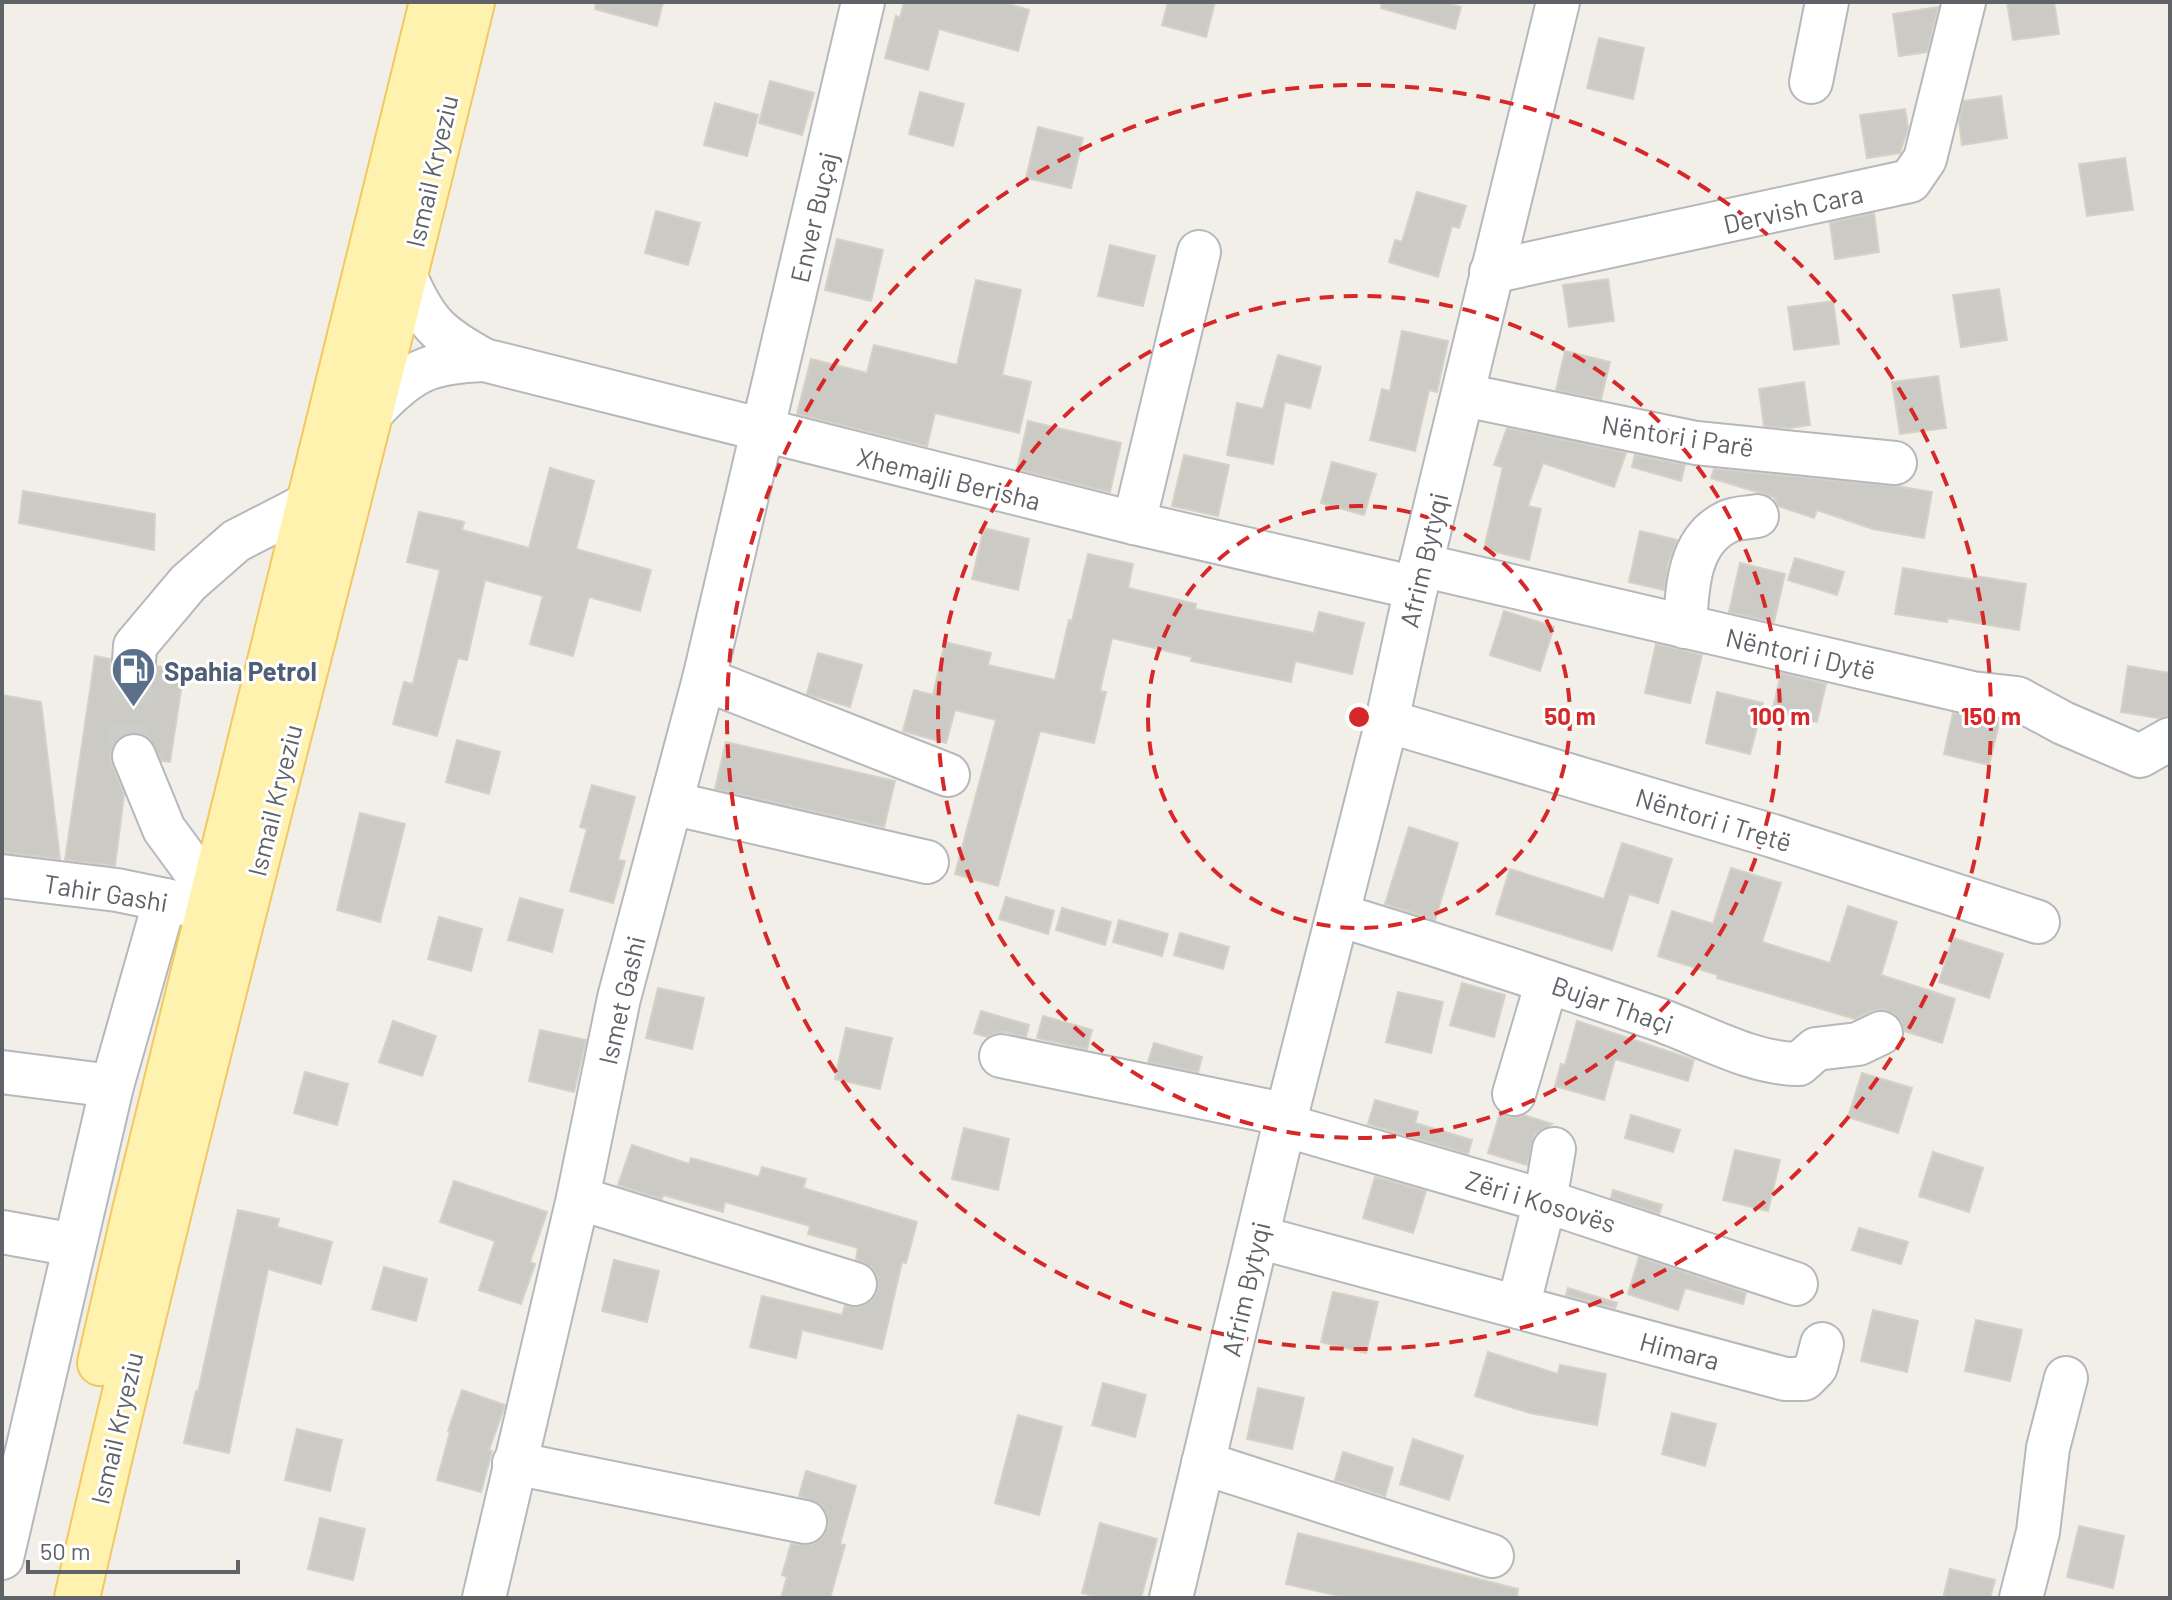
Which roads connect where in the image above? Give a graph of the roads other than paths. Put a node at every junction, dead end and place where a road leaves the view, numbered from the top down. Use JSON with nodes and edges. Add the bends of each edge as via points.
{"nodes":[{"id":1,"x":432,"y":2,"type":"edge"},
{"id":2,"x":472,"y":2,"type":"edge"},
{"id":3,"x":863,"y":2,"type":"edge"},
{"id":4,"x":1827,"y":2,"type":"edge"},
{"id":5,"x":1964,"y":2,"type":"edge"},
{"id":6,"x":1562,"y":3,"type":"edge"},
{"id":7,"x":1811,"y":82,"type":"dead end"},
{"id":8,"x":1199,"y":252,"type":"dead end"},
{"id":9,"x":1491,"y":272,"type":"junction"},
{"id":10,"x":406,"y":277,"type":"junction"},
{"id":11,"x":484,"y":360,"type":"junction"},
{"id":12,"x":1464,"y":395,"type":"junction"},
{"id":13,"x":372,"y":412,"type":"junction"},
{"id":14,"x":763,"y":432,"type":"junction"},
{"id":15,"x":1895,"y":463,"type":"dead end"},
{"id":16,"x":308,"y":504,"type":"junction"},
{"id":17,"x":1757,"y":516,"type":"dead end"},
{"id":18,"x":1134,"y":523,"type":"junction"},
{"id":19,"x":1418,"y":576,"type":"junction"},
{"id":20,"x":1685,"y":627,"type":"junction"},
{"id":21,"x":134,"y":662,"type":"tunnel mouth"},
{"id":22,"x":704,"y":679,"type":"junction"},
{"id":23,"x":1387,"y":721,"type":"junction"},
{"id":24,"x":2170,"y":739,"type":"edge"},
{"id":25,"x":134,"y":756,"type":"tunnel mouth"},
{"id":26,"x":948,"y":775,"type":"dead end"},
{"id":27,"x":671,"y":803,"type":"junction"},
{"id":28,"x":927,"y":862,"type":"dead end"},
{"id":29,"x":2,"y":876,"type":"edge"},
{"id":30,"x":165,"y":900,"type":"junction"},
{"id":31,"x":223,"y":901,"type":"junction"},
{"id":32,"x":1339,"y":915,"type":"junction"},
{"id":33,"x":2038,"y":922,"type":"dead end"},
{"id":34,"x":1547,"y":982,"type":"junction"},
{"id":35,"x":1881,"y":1033,"type":"dead end"},
{"id":36,"x":1001,"y":1056,"type":"dead end"},
{"id":37,"x":2,"y":1072,"type":"edge"},
{"id":38,"x":112,"y":1086,"type":"junction"},
{"id":39,"x":1514,"y":1094,"type":"dead end"},
{"id":40,"x":1286,"y":1120,"type":"junction"},
{"id":41,"x":1554,"y":1149,"type":"dead end"},
{"id":42,"x":578,"y":1198,"type":"junction"},
{"id":43,"x":1545,"y":1201,"type":"junction"},
{"id":44,"x":2,"y":1232,"type":"edge"},
{"id":45,"x":1258,"y":1237,"type":"junction"},
{"id":46,"x":74,"y":1245,"type":"junction"},
{"id":47,"x":855,"y":1284,"type":"dead end"},
{"id":48,"x":1796,"y":1284,"type":"dead end"},
{"id":49,"x":1518,"y":1307,"type":"junction"},
{"id":50,"x":1822,"y":1344,"type":"dead end"},
{"id":51,"x":2066,"y":1378,"type":"dead end"},
{"id":52,"x":18,"y":1415,"type":"edge"},
{"id":53,"x":514,"y":1463,"type":"junction"},
{"id":54,"x":1203,"y":1463,"type":"junction"},
{"id":55,"x":805,"y":1522,"type":"dead end"},
{"id":56,"x":1492,"y":1556,"type":"dead end"},
{"id":57,"x":2,"y":1558,"type":"edge"},
{"id":58,"x":46,"y":1598,"type":"edge"},
{"id":59,"x":77,"y":1598,"type":"edge"},
{"id":60,"x":484,"y":1598,"type":"edge"},
{"id":61,"x":1171,"y":1598,"type":"edge"},
{"id":62,"x":2021,"y":1598,"type":"edge"}],
"edges":[{"from":1,"to":16,"type":"main road","name":"Ismail Kryeziu"},
{"from":2,"to":10,"type":"main road","name":"Ismail Kryeziu"},
{"from":3,"to":14,"type":"street","name":"Enver Buçaj"},
{"from":4,"to":7,"type":"street"},
{"from":5,"to":9,"type":"street","name":"Dervish Cara","via":[[1925,159],[1910,181]]},
{"from":6,"to":9,"type":"street","name":"Afrim Bytyqi"},
{"from":8,"to":18,"type":"street"},
{"from":9,"to":12,"type":"street","name":"Afrim Bytyqi"},
{"from":10,"to":11,"type":"street","name":"Xhemajli Berisha","via":[[420,310],[452,343]]},
{"from":10,"to":13,"type":"main road","name":"Ismail Kryeziu"},
{"from":11,"to":13,"type":"street","name":"Xhemajli Berisha","via":[[447,362],[423,370],[397,385]]},
{"from":11,"to":14,"type":"street","name":"Xhemajli Berisha"},
{"from":12,"to":15,"type":"street","name":"Nëntori i Parë","via":[[1696,443]]},
{"from":12,"to":19,"type":"street","name":"Afrim Bytyqi"},
{"from":13,"to":31,"type":"main road","name":"Ismail Kryeziu"},
{"from":14,"to":18,"type":"street","name":"Xhemajli Berisha"},
{"from":14,"to":22,"type":"street","name":"Ismet Gashi"},
{"from":16,"to":21,"type":"street","via":[[236,541],[188,583],[135,646]]},
{"from":16,"to":31,"type":"main road","name":"Ismail Kryeziu"},
{"from":17,"to":20,"type":"street","via":[[1725,522],[1699,545]]},
{"from":18,"to":19,"type":"street","name":"Xhemajli Berisha"},
{"from":19,"to":20,"type":"street","name":"Nëntori i Dytë"},
{"from":19,"to":23,"type":"street","name":"Afrim Bytyqi"},
{"from":20,"to":24,"type":"street","name":"Nëntori i Dytë","via":[[1972,693],[2017,698],[2140,756]]},
{"from":22,"to":26,"type":"street"},
{"from":22,"to":27,"type":"street","name":"Ismet Gashi"},
{"from":23,"to":32,"type":"street","name":"Afrim Bytyqi"},
{"from":23,"to":33,"type":"street","name":"Nëntori i Tretë"},
{"from":25,"to":31,"type":"street","via":[[164,829]]},
{"from":27,"to":28,"type":"street"},
{"from":27,"to":42,"type":"street","name":"Ismet Gashi","via":[[619,998]]},
{"from":29,"to":30,"type":"street","name":"Tahir Gashi"},
{"from":30,"to":31,"type":"street","name":"Tahir Gashi"},
{"from":30,"to":38,"type":"street"},
{"from":31,"to":58,"type":"main road","name":"Ismail Kryeziu","via":[[135,1211]]},
{"from":31,"to":59,"type":"main road","name":"Ismail Kryeziu","via":[[138,1330]]},
{"from":32,"to":34,"type":"street","name":"Bujar Thaçi"},
{"from":32,"to":40,"type":"street","name":"Afrim Bytyqi"},
{"from":34,"to":35,"type":"street","name":"Bujar Thaçi","via":[[1776,1064],[1799,1064],[1816,1049],[1858,1044]]},
{"from":34,"to":39,"type":"street"},
{"from":36,"to":40,"type":"street"},
{"from":37,"to":38,"type":"street"},
{"from":38,"to":46,"type":"street"},
{"from":40,"to":43,"type":"street","name":"Zëri i Kosovës"},
{"from":40,"to":45,"type":"street","name":"Afrim Bytyqi"},
{"from":41,"to":43,"type":"street"},
{"from":42,"to":47,"type":"street"},
{"from":42,"to":53,"type":"street","name":"Ismet Gashi"},
{"from":43,"to":48,"type":"street","name":"Zëri i Kosovës"},
{"from":43,"to":49,"type":"street"},
{"from":44,"to":46,"type":"street"},
{"from":45,"to":49,"type":"street","name":"Himara"},
{"from":45,"to":54,"type":"street","name":"Afrim Bytyqi"},
{"from":46,"to":52,"type":"street"},
{"from":49,"to":50,"type":"street","name":"Himara","via":[[1785,1379],[1804,1379],[1816,1367]]},
{"from":51,"to":62,"type":"street"},
{"from":52,"to":57,"type":"street"},
{"from":53,"to":55,"type":"street"},
{"from":53,"to":60,"type":"street","name":"Ismet Gashi"},
{"from":54,"to":56,"type":"street"},
{"from":54,"to":61,"type":"street","name":"Afrim Bytyqi"}]}
